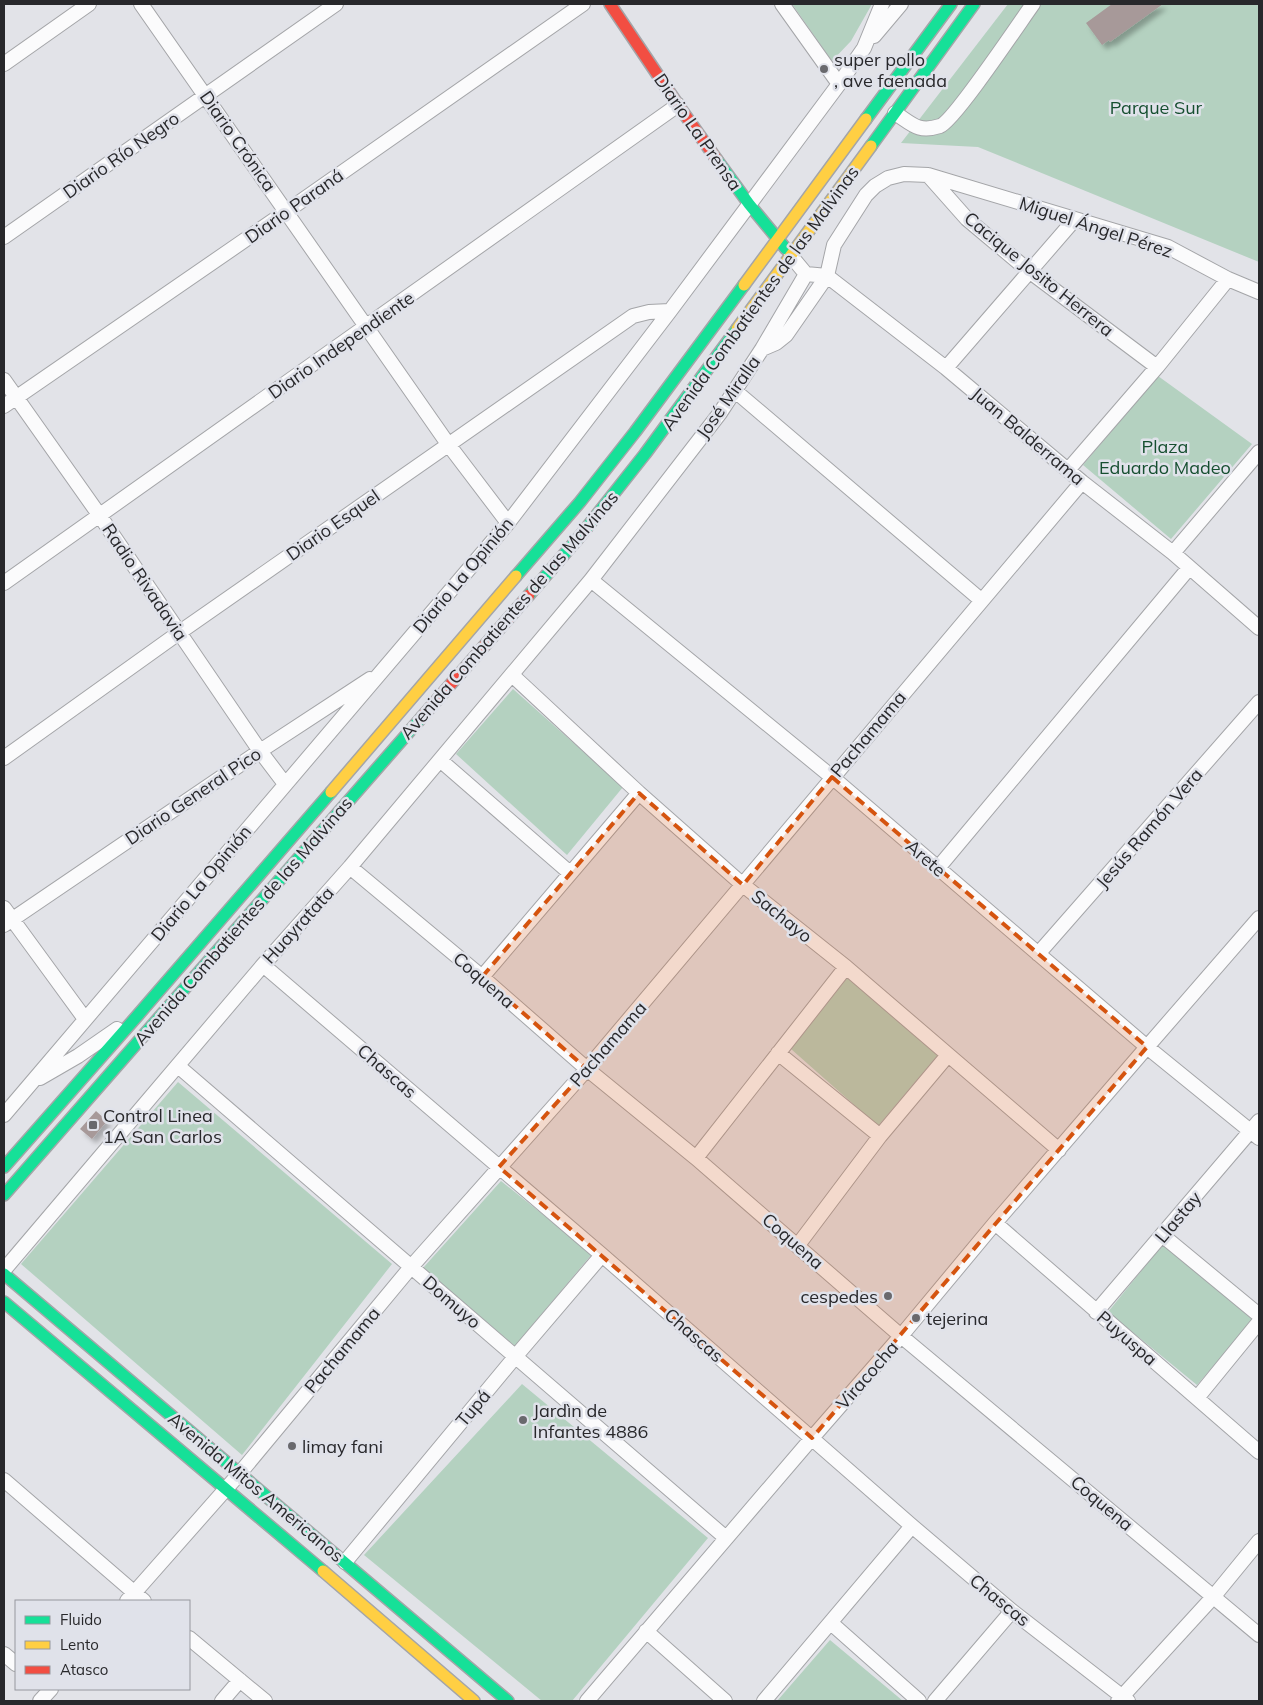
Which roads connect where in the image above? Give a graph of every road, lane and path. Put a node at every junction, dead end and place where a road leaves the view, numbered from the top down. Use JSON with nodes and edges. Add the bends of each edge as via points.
{"nodes":[{"id":1,"x":89,"y":4,"type":"edge"},
{"id":2,"x":142,"y":4,"type":"edge"},
{"id":3,"x":336,"y":4,"type":"edge"},
{"id":4,"x":583,"y":4,"type":"edge"},
{"id":5,"x":610,"y":4,"type":"edge"},
{"id":6,"x":782,"y":4,"type":"edge"},
{"id":7,"x":882,"y":4,"type":"edge"},
{"id":8,"x":901,"y":4,"type":"edge"},
{"id":9,"x":951,"y":4,"type":"edge"},
{"id":10,"x":974,"y":4,"type":"edge"},
{"id":11,"x":1033,"y":4,"type":"edge"},
{"id":12,"x":864,"y":48,"type":"junction"},
{"id":13,"x":4,"y":64,"type":"edge"},
{"id":14,"x":839,"y":84,"type":"junction"},
{"id":15,"x":206,"y":96,"type":"junction"},
{"id":16,"x":678,"y":105,"type":"junction"},
{"id":17,"x":895,"y":113,"type":"junction"},
{"id":18,"x":928,"y":175,"type":"junction"},
{"id":19,"x":750,"y":204,"type":"junction"},
{"id":20,"x":287,"y":211,"type":"junction"},
{"id":21,"x":1075,"y":219,"type":"junction"},
{"id":22,"x":4,"y":237,"type":"edge"},
{"id":23,"x":777,"y":239,"type":"junction"},
{"id":24,"x":791,"y":256,"type":"junction"},
{"id":25,"x":1029,"y":271,"type":"junction"},
{"id":26,"x":806,"y":274,"type":"junction"},
{"id":27,"x":827,"y":276,"type":"junction"},
{"id":28,"x":1228,"y":279,"type":"junction"},
{"id":29,"x":1259,"y":292,"type":"edge"},
{"id":30,"x":670,"y":311,"type":"junction"},
{"id":31,"x":367,"y":326,"type":"junction"},
{"id":32,"x":762,"y":349,"type":"junction"},
{"id":33,"x":1158,"y":367,"type":"junction"},
{"id":34,"x":946,"y":368,"type":"junction"},
{"id":35,"x":4,"y":380,"type":"edge"},
{"id":36,"x":734,"y":390,"type":"junction"},
{"id":37,"x":16,"y":398,"type":"junction"},
{"id":38,"x":4,"y":406,"type":"edge"},
{"id":39,"x":448,"y":444,"type":"junction"},
{"id":40,"x":1259,"y":452,"type":"edge"},
{"id":41,"x":1068,"y":470,"type":"junction"},
{"id":42,"x":1082,"y":482,"type":"junction"},
{"id":43,"x":100,"y":516,"type":"junction"},
{"id":44,"x":508,"y":523,"type":"junction"},
{"id":45,"x":1173,"y":553,"type":"junction"},
{"id":46,"x":1189,"y":568,"type":"junction"},
{"id":47,"x":591,"y":580,"type":"junction"},
{"id":48,"x":4,"y":583,"type":"edge"},
{"id":49,"x":981,"y":600,"type":"junction"},
{"id":50,"x":1259,"y":628,"type":"edge"},
{"id":51,"x":180,"y":632,"type":"junction"},
{"id":52,"x":384,"y":669,"type":"junction"},
{"id":53,"x":512,"y":675,"type":"junction"},
{"id":54,"x":1259,"y":702,"type":"edge"},
{"id":55,"x":260,"y":750,"type":"junction"},
{"id":56,"x":4,"y":758,"type":"edge"},
{"id":57,"x":440,"y":760,"type":"junction"},
{"id":58,"x":832,"y":777,"type":"junction"},
{"id":59,"x":285,"y":784,"type":"junction"},
{"id":60,"x":639,"y":793,"type":"junction"},
{"id":61,"x":350,"y":867,"type":"junction"},
{"id":62,"x":938,"y":868,"type":"junction"},
{"id":63,"x":570,"y":873,"type":"junction"},
{"id":64,"x":743,"y":885,"type":"junction"},
{"id":65,"x":6,"y":918,"type":"edge"},
{"id":66,"x":1259,"y":918,"type":"edge"},
{"id":67,"x":1038,"y":954,"type":"junction"},
{"id":68,"x":263,"y":965,"type":"junction"},
{"id":69,"x":846,"y":967,"type":"junction"},
{"id":70,"x":482,"y":977,"type":"junction"},
{"id":71,"x":138,"y":1015,"type":"junction"},
{"id":72,"x":85,"y":1019,"type":"junction"},
{"id":73,"x":1146,"y":1047,"type":"junction"},
{"id":74,"x":778,"y":1052,"type":"junction"},
{"id":75,"x":948,"y":1055,"type":"junction"},
{"id":76,"x":178,"y":1066,"type":"junction"},
{"id":77,"x":587,"y":1069,"type":"junction"},
{"id":78,"x":31,"y":1083,"type":"junction"},
{"id":79,"x":4,"y":1115,"type":"edge"},
{"id":80,"x":1256,"y":1130,"type":"edge"},
{"id":81,"x":880,"y":1136,"type":"junction"},
{"id":82,"x":1058,"y":1150,"type":"junction"},
{"id":83,"x":696,"y":1158,"type":"junction"},
{"id":84,"x":4,"y":1167,"type":"edge"},
{"id":85,"x":499,"y":1167,"type":"junction"},
{"id":86,"x":4,"y":1195,"type":"edge"},
{"id":87,"x":995,"y":1224,"type":"junction"},
{"id":88,"x":1162,"y":1235,"type":"junction"},
{"id":89,"x":798,"y":1245,"type":"junction"},
{"id":90,"x":602,"y":1255,"type":"junction"},
{"id":91,"x":411,"y":1267,"type":"junction"},
{"id":92,"x":4,"y":1272,"type":"edge"},
{"id":93,"x":4,"y":1302,"type":"edge"},
{"id":94,"x":1096,"y":1312,"type":"junction"},
{"id":95,"x":1259,"y":1315,"type":"edge"},
{"id":96,"x":1259,"y":1322,"type":"edge"},
{"id":97,"x":901,"y":1336,"type":"junction"},
{"id":98,"x":515,"y":1357,"type":"junction"},
{"id":99,"x":1197,"y":1398,"type":"junction"},
{"id":100,"x":812,"y":1438,"type":"junction"},
{"id":101,"x":1259,"y":1452,"type":"edge"},
{"id":102,"x":240,"y":1473,"type":"junction"},
{"id":103,"x":4,"y":1480,"type":"edge"},
{"id":104,"x":226,"y":1488,"type":"junction"},
{"id":105,"x":912,"y":1526,"type":"junction"},
{"id":106,"x":726,"y":1538,"type":"junction"},
{"id":107,"x":1259,"y":1541,"type":"edge"},
{"id":108,"x":345,"y":1562,"type":"junction"},
{"id":109,"x":1214,"y":1596,"type":"junction"},
{"id":110,"x":135,"y":1598,"type":"edge"},
{"id":111,"x":1012,"y":1611,"type":"junction"},
{"id":112,"x":831,"y":1623,"type":"junction"},
{"id":113,"x":646,"y":1631,"type":"junction"},
{"id":114,"x":1259,"y":1635,"type":"edge"},
{"id":115,"x":190,"y":1639,"type":"edge"},
{"id":116,"x":4,"y":1654,"type":"edge"},
{"id":117,"x":15,"y":1663,"type":"edge"},
{"id":118,"x":240,"y":1680,"type":"junction"},
{"id":119,"x":1123,"y":1700,"type":"edge"},
{"id":120,"x":222,"y":1701,"type":"edge"},
{"id":121,"x":265,"y":1701,"type":"edge"},
{"id":122,"x":474,"y":1701,"type":"edge"},
{"id":123,"x":508,"y":1701,"type":"edge"},
{"id":124,"x":587,"y":1701,"type":"edge"},
{"id":125,"x":725,"y":1701,"type":"edge"},
{"id":126,"x":764,"y":1701,"type":"edge"},
{"id":127,"x":919,"y":1701,"type":"edge"},
{"id":128,"x":935,"y":1701,"type":"edge"}],
"edges":[{"from":1,"to":13,"type":"street"},
{"from":2,"to":15,"type":"street","name":"Diario Crónica"},
{"from":3,"to":15,"type":"street","name":"Diario Río Negro"},
{"from":4,"to":20,"type":"street","name":"Diario Paraná"},
{"from":5,"to":16,"type":"main road","name":"Diario La Prensa"},
{"from":6,"to":14,"type":"street"},
{"from":7,"to":12,"type":"street","name":"Diario La Opinión"},
{"from":8,"to":12,"type":"street"},
{"from":9,"to":23,"type":"main road","name":"Avenida Combatientes de las Malvinas"},
{"from":10,"to":17,"type":"main road","name":"Avenida Combatientes de las Malvinas"},
{"from":11,"to":17,"type":"street","via":[[943,125],[917,128]]},
{"from":12,"to":14,"type":"street","name":"Diario La Opinión"},
{"from":14,"to":19,"type":"street","name":"Diario La Opinión"},
{"from":15,"to":20,"type":"street","name":"Diario Crónica"},
{"from":15,"to":22,"type":"street","name":"Diario Río Negro"},
{"from":16,"to":19,"type":"main road","name":"Diario La Prensa"},
{"from":16,"to":31,"type":"street","name":"Diario Independiente"},
{"from":17,"to":24,"type":"main road","name":"Avenida Combatientes de las Malvinas"},
{"from":18,"to":21,"type":"street","name":"Miguel Ángel Pérez"},
{"from":18,"to":25,"type":"street","name":"Cacique Josito Herrera","via":[[968,219]]},
{"from":18,"to":27,"type":"street","name":"José Miralla","via":[[904,174],[875,186],[834,244]]},
{"from":19,"to":23,"type":"main road","name":"Diario La Prensa"},
{"from":19,"to":30,"type":"street","name":"Diario La Opinión"},
{"from":20,"to":31,"type":"street","name":"Diario Crónica"},
{"from":20,"to":37,"type":"street","name":"Diario Paraná"},
{"from":21,"to":25,"type":"street"},
{"from":21,"to":28,"type":"street","name":"Miguel Ángel Pérez","via":[[1168,248]]},
{"from":23,"to":24,"type":"main road","name":"Diario La Prensa"},
{"from":23,"to":71,"type":"main road","name":"Avenida Combatientes de las Malvinas","via":[[580,502]]},
{"from":24,"to":26,"type":"street"},
{"from":24,"to":86,"type":"main road","name":"Avenida Combatientes de las Malvinas","via":[[581,535]]},
{"from":25,"to":33,"type":"street","name":"Cacique Josito Herrera"},
{"from":25,"to":34,"type":"street"},
{"from":26,"to":27,"type":"street"},
{"from":26,"to":32,"type":"street"},
{"from":27,"to":32,"type":"street","name":"José Miralla","via":[[786,335]]},
{"from":27,"to":34,"type":"street","name":"Juan Balderrama"},
{"from":28,"to":29,"type":"street","name":"Miguel Ángel Pérez"},
{"from":28,"to":33,"type":"street"},
{"from":30,"to":39,"type":"street","name":"Diario Esquel","via":[[633,316]]},
{"from":30,"to":44,"type":"street","name":"Diario La Opinión"},
{"from":31,"to":39,"type":"street","name":"Diario Crónica"},
{"from":31,"to":43,"type":"street","name":"Diario Independiente"},
{"from":32,"to":36,"type":"street","name":"José Miralla"},
{"from":33,"to":41,"type":"street"},
{"from":34,"to":41,"type":"street","name":"Juan Balderrama"},
{"from":35,"to":37,"type":"street","name":"Radio Rivadavia"},
{"from":36,"to":47,"type":"street","name":"José Miralla","via":[[714,421]]},
{"from":36,"to":49,"type":"street"},
{"from":37,"to":38,"type":"street","name":"Diario Paraná"},
{"from":37,"to":43,"type":"street","name":"Radio Rivadavia"},
{"from":39,"to":44,"type":"street","name":"Diario Crónica"},
{"from":39,"to":51,"type":"street","name":"Diario Esquel"},
{"from":40,"to":45,"type":"street"},
{"from":41,"to":42,"type":"street","name":"Juan Balderrama"},
{"from":42,"to":45,"type":"street","name":"Juan Balderrama"},
{"from":42,"to":49,"type":"street","name":"Pachamama"},
{"from":43,"to":48,"type":"street","name":"Diario Independiente"},
{"from":43,"to":51,"type":"street","name":"Radio Rivadavia"},
{"from":44,"to":52,"type":"street","name":"Diario La Opinión"},
{"from":45,"to":46,"type":"street","name":"Juan Balderrama"},
{"from":46,"to":50,"type":"street","name":"Juan Balderrama"},
{"from":46,"to":62,"type":"street"},
{"from":47,"to":53,"type":"street","name":"Huayratata"},
{"from":47,"to":58,"type":"street","name":"Arete"},
{"from":49,"to":58,"type":"street","name":"Pachamama"},
{"from":51,"to":55,"type":"street","name":"Radio Rivadavia"},
{"from":51,"to":56,"type":"street","name":"Diario Esquel"},
{"from":52,"to":55,"type":"street","name":"Diario General Pico"},
{"from":52,"to":59,"type":"street","name":"Diario La Opinión"},
{"from":53,"to":57,"type":"street","name":"Huayratata"},
{"from":53,"to":60,"type":"street","name":"Sachayo"},
{"from":54,"to":67,"type":"street","name":"Jesús Ramón Vera"},
{"from":55,"to":59,"type":"street","name":"Radio Rivadavia"},
{"from":55,"to":65,"type":"street","name":"Diario General Pico"},
{"from":57,"to":61,"type":"street","name":"Huayratata"},
{"from":57,"to":63,"type":"street"},
{"from":58,"to":62,"type":"street","name":"Arete"},
{"from":58,"to":64,"type":"street","name":"Pachamama"},
{"from":59,"to":72,"type":"street","name":"Diario La Opinión"},
{"from":60,"to":63,"type":"street"},
{"from":60,"to":64,"type":"street","name":"Sachayo"},
{"from":61,"to":68,"type":"street","name":"Huayratata"},
{"from":61,"to":70,"type":"street","name":"Coquena"},
{"from":62,"to":67,"type":"street","name":"Arete"},
{"from":63,"to":70,"type":"street"},
{"from":64,"to":69,"type":"street","name":"Sachayo"},
{"from":64,"to":77,"type":"street","name":"Pachamama"},
{"from":65,"to":72,"type":"street"},
{"from":66,"to":73,"type":"street","name":"Viracocha"},
{"from":67,"to":73,"type":"street","name":"Arete"},
{"from":68,"to":76,"type":"street","name":"Huayratata"},
{"from":68,"to":85,"type":"street","name":"Chascas"},
{"from":69,"to":74,"type":"street"},
{"from":69,"to":75,"type":"street","name":"Sachayo"},
{"from":70,"to":77,"type":"street","name":"Coquena"},
{"from":71,"to":78,"type":"street"},
{"from":71,"to":84,"type":"main road","name":"Avenida Combatientes de las Malvinas"},
{"from":72,"to":78,"type":"street","name":"Diario La Opinión"},
{"from":73,"to":80,"type":"street","name":"Arete"},
{"from":73,"to":82,"type":"street","name":"Viracocha"},
{"from":74,"to":81,"type":"street"},
{"from":74,"to":83,"type":"street"},
{"from":75,"to":81,"type":"street"},
{"from":75,"to":82,"type":"street","name":"Sachayo"},
{"from":76,"to":91,"type":"street","name":"Domuyo"},
{"from":76,"to":92,"type":"street","name":"Huayratata"},
{"from":77,"to":83,"type":"street","name":"Coquena"},
{"from":77,"to":85,"type":"street","name":"Pachamama"},
{"from":78,"to":79,"type":"street","name":"Diario La Opinión"},
{"from":80,"to":88,"type":"street","name":"Llastay"},
{"from":81,"to":89,"type":"street"},
{"from":82,"to":87,"type":"street","name":"Viracocha"},
{"from":83,"to":89,"type":"street","name":"Coquena"},
{"from":85,"to":90,"type":"street","name":"Chascas"},
{"from":85,"to":91,"type":"street","name":"Pachamama"},
{"from":87,"to":94,"type":"street","name":"Puyuspa"},
{"from":87,"to":97,"type":"street","name":"Viracocha"},
{"from":88,"to":94,"type":"street","name":"Llastay"},
{"from":88,"to":95,"type":"street"},
{"from":89,"to":97,"type":"street","name":"Coquena"},
{"from":90,"to":98,"type":"street","name":"Tupá"},
{"from":90,"to":100,"type":"street","name":"Chascas"},
{"from":91,"to":98,"type":"street","name":"Domuyo"},
{"from":91,"to":102,"type":"street","name":"Pachamama"},
{"from":92,"to":102,"type":"main road","name":"Avenida Mitos Americanos"},
{"from":93,"to":104,"type":"main road","name":"Avenida Mitos Americanos"},
{"from":94,"to":99,"type":"street","name":"Puyuspa"},
{"from":96,"to":99,"type":"street"},
{"from":97,"to":100,"type":"street","name":"Viracocha"},
{"from":97,"to":109,"type":"street","name":"Coquena"},
{"from":98,"to":106,"type":"street","name":"Domuyo"},
{"from":98,"to":108,"type":"street","name":"Tupá"},
{"from":99,"to":101,"type":"street","name":"Puyuspa"},
{"from":100,"to":105,"type":"street","name":"Chascas"},
{"from":100,"to":106,"type":"street","name":"Viracocha"},
{"from":102,"to":104,"type":"street","name":"Pachamama"},
{"from":102,"to":108,"type":"main road","name":"Avenida Mitos Americanos"},
{"from":103,"to":110,"type":"street"},
{"from":104,"to":110,"type":"street","name":"Pachamama"},
{"from":104,"to":122,"type":"main road","name":"Avenida Mitos Americanos"},
{"from":105,"to":111,"type":"street","name":"Chascas"},
{"from":105,"to":112,"type":"street"},
{"from":106,"to":113,"type":"street","name":"Viracocha"},
{"from":107,"to":109,"type":"street"},
{"from":108,"to":123,"type":"main road","name":"Avenida Mitos Americanos"},
{"from":109,"to":114,"type":"street","name":"Coquena"},
{"from":109,"to":119,"type":"street"},
{"from":111,"to":119,"type":"street","name":"Chascas"},
{"from":111,"to":128,"type":"street"},
{"from":112,"to":126,"type":"street"},
{"from":112,"to":127,"type":"street"},
{"from":113,"to":124,"type":"street","name":"Viracocha"},
{"from":113,"to":125,"type":"street"},
{"from":115,"to":118,"type":"street"},
{"from":116,"to":117,"type":"street"},
{"from":118,"to":120,"type":"street"},
{"from":118,"to":121,"type":"street"}]}
